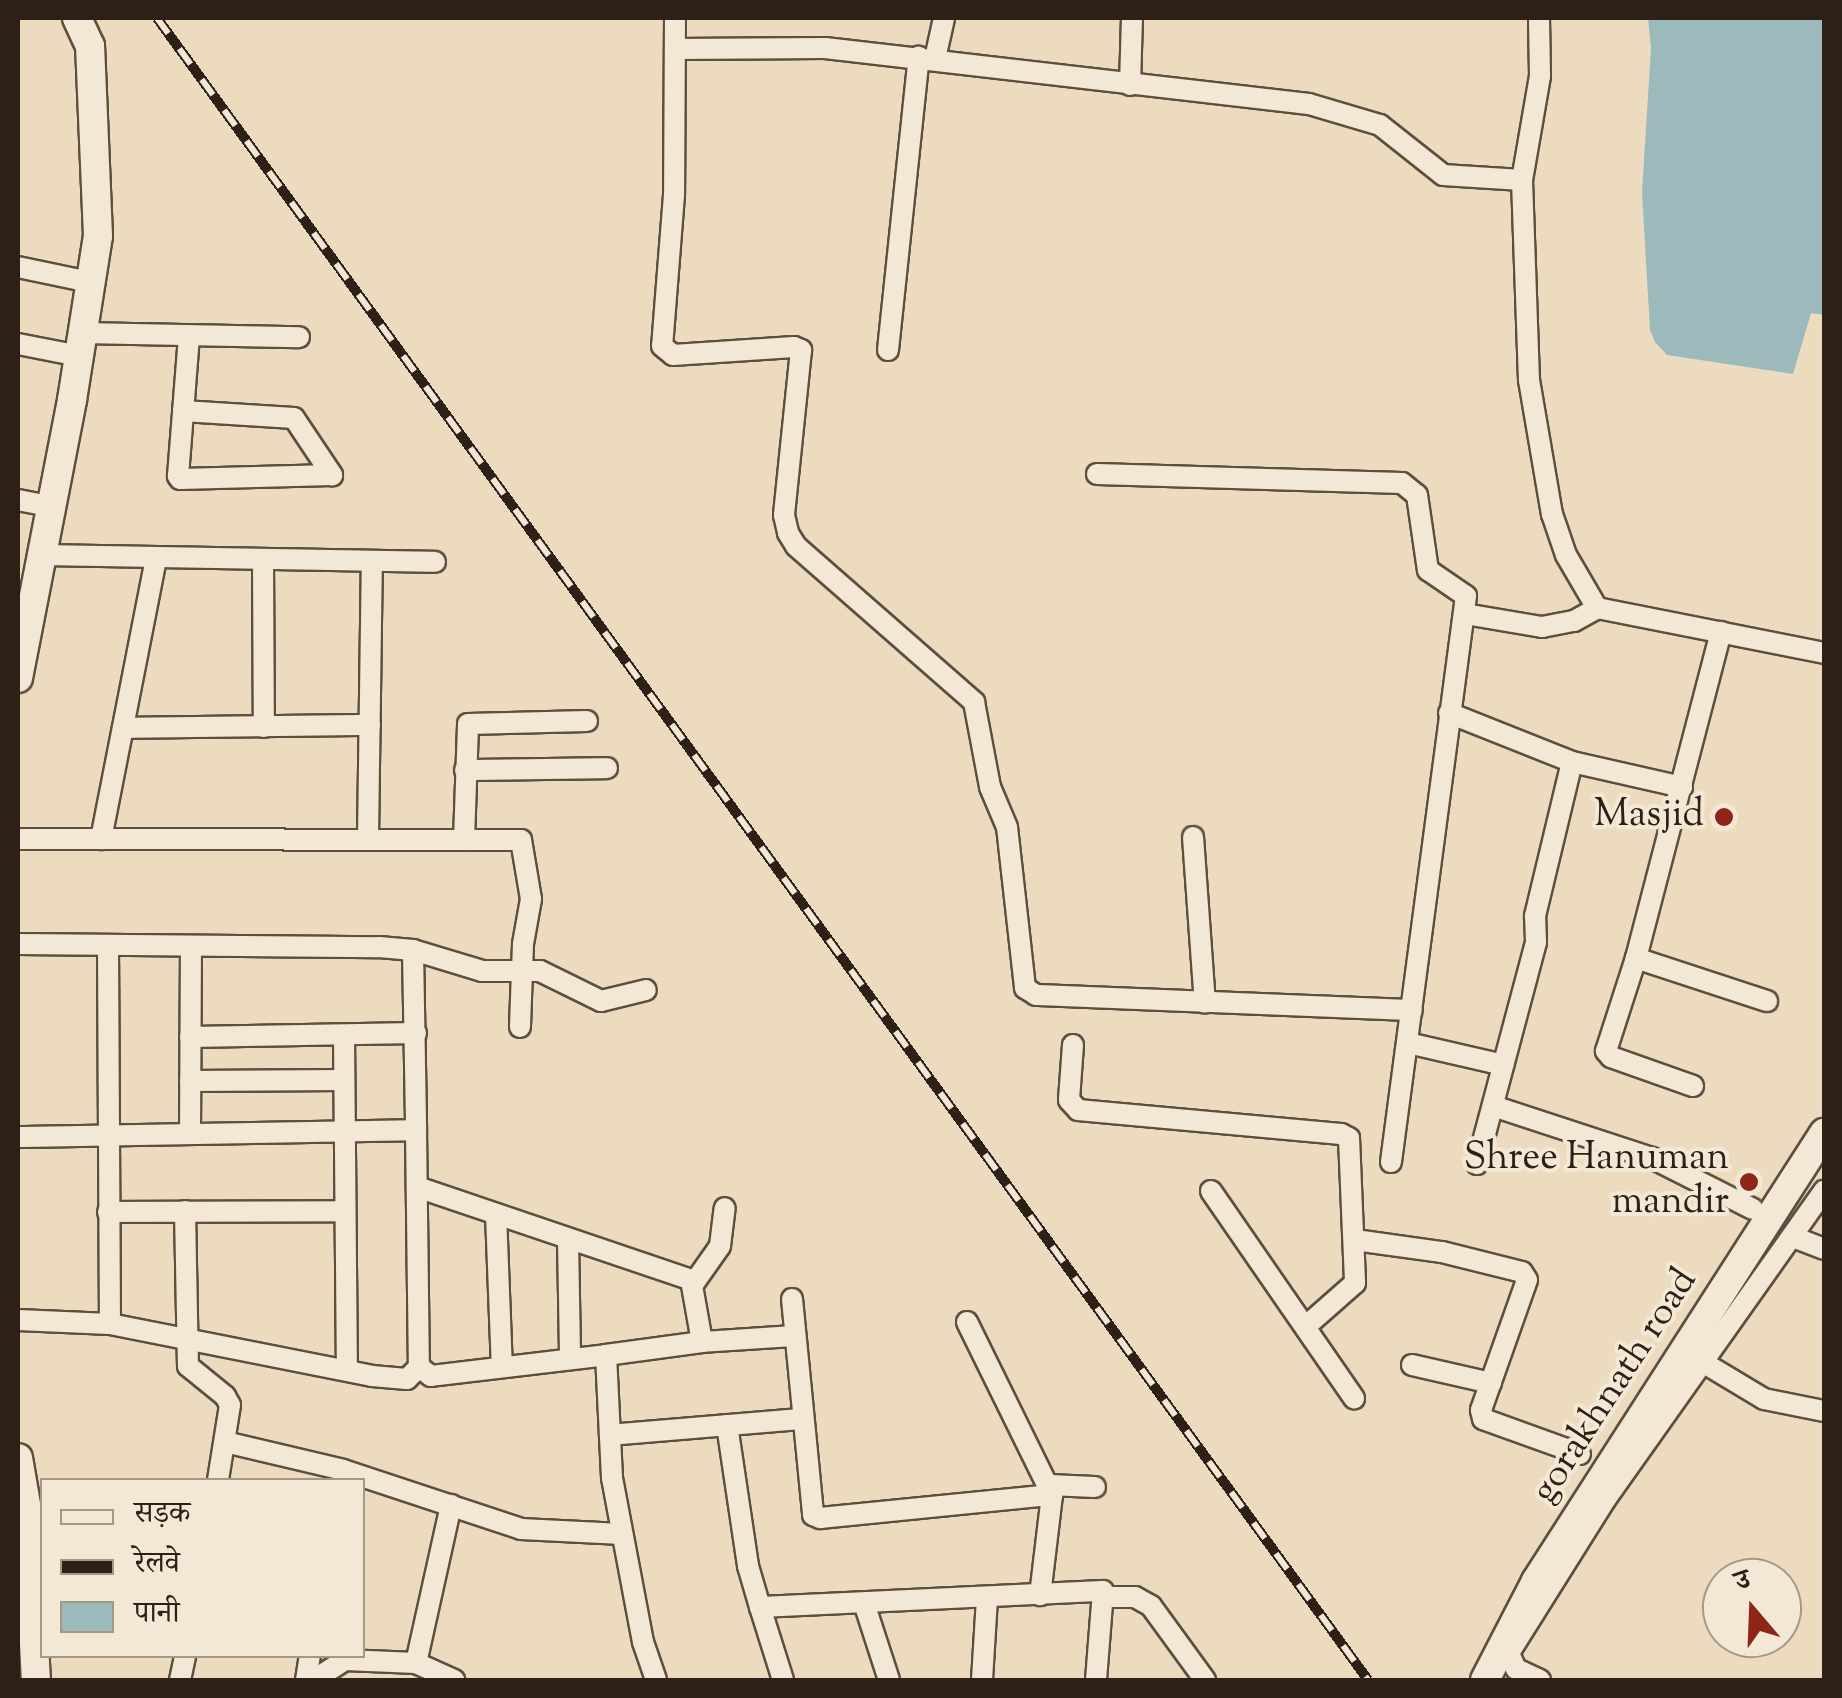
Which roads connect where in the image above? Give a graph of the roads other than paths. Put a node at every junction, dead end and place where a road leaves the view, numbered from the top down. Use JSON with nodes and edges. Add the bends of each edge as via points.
{"nodes":[{"id":1,"x":78,"y":18,"type":"edge"},
{"id":2,"x":676,"y":18,"type":"edge"},
{"id":3,"x":944,"y":18,"type":"edge"},
{"id":4,"x":1132,"y":18,"type":"edge"},
{"id":5,"x":1540,"y":18,"type":"edge"},
{"id":6,"x":675,"y":49,"type":"junction"},
{"id":7,"x":927,"y":58,"type":"junction"},
{"id":8,"x":1130,"y":85,"type":"junction"},
{"id":9,"x":1522,"y":180,"type":"junction"},
{"id":10,"x":18,"y":267,"type":"edge"},
{"id":11,"x":90,"y":282,"type":"junction"},
{"id":12,"x":189,"y":335,"type":"junction"},
{"id":13,"x":299,"y":337,"type":"dead end"},
{"id":14,"x":18,"y":344,"type":"edge"},
{"id":15,"x":81,"y":345,"type":"junction"},
{"id":16,"x":888,"y":350,"type":"dead end"},
{"id":17,"x":183,"y":411,"type":"junction"},
{"id":18,"x":1097,"y":474,"type":"dead end"},
{"id":19,"x":18,"y":500,"type":"edge"},
{"id":20,"x":49,"y":506,"type":"junction"},
{"id":21,"x":38,"y":555,"type":"junction"},
{"id":22,"x":156,"y":558,"type":"junction"},
{"id":23,"x":262,"y":560,"type":"junction"},
{"id":24,"x":372,"y":561,"type":"junction"},
{"id":25,"x":435,"y":562,"type":"dead end"},
{"id":26,"x":1597,"y":608,"type":"junction"},
{"id":27,"x":1466,"y":614,"type":"junction"},
{"id":28,"x":1721,"y":632,"type":"junction"},
{"id":29,"x":20,"y":646,"type":"edge"},
{"id":30,"x":1824,"y":652,"type":"edge"},
{"id":31,"x":18,"y":678,"type":"edge"},
{"id":32,"x":1449,"y":714,"type":"junction"},
{"id":33,"x":587,"y":721,"type":"dead end"},
{"id":34,"x":370,"y":726,"type":"junction"},
{"id":35,"x":264,"y":727,"type":"junction"},
{"id":36,"x":123,"y":728,"type":"junction"},
{"id":37,"x":1572,"y":762,"type":"junction"},
{"id":38,"x":606,"y":768,"type":"dead end"},
{"id":39,"x":465,"y":770,"type":"junction"},
{"id":40,"x":1682,"y":786,"type":"junction"},
{"id":41,"x":1194,"y":836,"type":"dead end"},
{"id":42,"x":368,"y":838,"type":"junction"},
{"id":43,"x":101,"y":839,"type":"junction"},
{"id":44,"x":18,"y":840,"type":"edge"},
{"id":45,"x":464,"y":840,"type":"junction"},
{"id":46,"x":18,"y":944,"type":"edge"},
{"id":47,"x":108,"y":945,"type":"junction"},
{"id":48,"x":191,"y":946,"type":"junction"},
{"id":49,"x":412,"y":950,"type":"junction"},
{"id":50,"x":1636,"y":958,"type":"junction"},
{"id":51,"x":521,"y":969,"type":"junction"},
{"id":52,"x":646,"y":990,"type":"dead end"},
{"id":53,"x":1767,"y":1001,"type":"dead end"},
{"id":54,"x":1205,"y":1003,"type":"junction"},
{"id":55,"x":1412,"y":1010,"type":"junction"},
{"id":56,"x":520,"y":1027,"type":"dead end"},
{"id":57,"x":344,"y":1034,"type":"junction"},
{"id":58,"x":416,"y":1034,"type":"junction"},
{"id":59,"x":190,"y":1037,"type":"junction"},
{"id":60,"x":1408,"y":1042,"type":"junction"},
{"id":61,"x":1074,"y":1045,"type":"dead end"},
{"id":62,"x":1504,"y":1064,"type":"junction"},
{"id":63,"x":344,"y":1080,"type":"junction"},
{"id":64,"x":190,"y":1081,"type":"junction"},
{"id":65,"x":1693,"y":1086,"type":"dead end"},
{"id":66,"x":1493,"y":1106,"type":"junction"},
{"id":67,"x":416,"y":1130,"type":"junction"},
{"id":68,"x":344,"y":1132,"type":"junction"},
{"id":69,"x":1824,"y":1133,"type":"edge"},
{"id":70,"x":190,"y":1134,"type":"junction"},
{"id":71,"x":108,"y":1135,"type":"junction"},
{"id":72,"x":18,"y":1137,"type":"edge"},
{"id":73,"x":1391,"y":1162,"type":"dead end"},
{"id":74,"x":1477,"y":1164,"type":"dead end"},
{"id":75,"x":417,"y":1187,"type":"junction"},
{"id":76,"x":1211,"y":1191,"type":"dead end"},
{"id":77,"x":1824,"y":1191,"type":"edge"},
{"id":78,"x":725,"y":1208,"type":"dead end"},
{"id":79,"x":1753,"y":1209,"type":"dead end"},
{"id":80,"x":345,"y":1211,"type":"junction"},
{"id":81,"x":108,"y":1212,"type":"junction"},
{"id":82,"x":186,"y":1212,"type":"junction"},
{"id":83,"x":496,"y":1214,"type":"junction"},
{"id":84,"x":1793,"y":1237,"type":"junction"},
{"id":85,"x":568,"y":1238,"type":"junction"},
{"id":86,"x":1355,"y":1240,"type":"junction"},
{"id":87,"x":1824,"y":1249,"type":"edge"},
{"id":88,"x":694,"y":1283,"type":"junction"},
{"id":89,"x":792,"y":1299,"type":"dead end"},
{"id":90,"x":18,"y":1320,"type":"edge"},
{"id":91,"x":967,"y":1322,"type":"dead end"},
{"id":92,"x":110,"y":1324,"type":"junction"},
{"id":93,"x":1306,"y":1326,"type":"junction"},
{"id":94,"x":795,"y":1336,"type":"junction"},
{"id":95,"x":188,"y":1339,"type":"junction"},
{"id":96,"x":702,"y":1342,"type":"junction"},
{"id":97,"x":606,"y":1355,"type":"junction"},
{"id":98,"x":570,"y":1359,"type":"junction"},
{"id":99,"x":1704,"y":1362,"type":"junction"},
{"id":100,"x":1412,"y":1365,"type":"dead end"},
{"id":101,"x":420,"y":1367,"type":"junction"},
{"id":102,"x":502,"y":1367,"type":"junction"},
{"id":103,"x":347,"y":1370,"type":"junction"},
{"id":104,"x":1491,"y":1384,"type":"junction"},
{"id":105,"x":1354,"y":1398,"type":"dead end"},
{"id":106,"x":1824,"y":1411,"type":"edge"},
{"id":107,"x":802,"y":1420,"type":"junction"},
{"id":108,"x":727,"y":1425,"type":"junction"},
{"id":109,"x":610,"y":1435,"type":"junction"},
{"id":110,"x":225,"y":1442,"type":"junction"},
{"id":111,"x":1580,"y":1454,"type":"dead end"},
{"id":112,"x":18,"y":1458,"type":"edge"},
{"id":113,"x":342,"y":1475,"type":"edge"},
{"id":114,"x":218,"y":1478,"type":"edge"},
{"id":115,"x":365,"y":1481,"type":"edge"},
{"id":116,"x":1095,"y":1486,"type":"dead end"},
{"id":117,"x":1051,"y":1490,"type":"junction"},
{"id":118,"x":450,"y":1505,"type":"junction"},
{"id":119,"x":622,"y":1534,"type":"junction"},
{"id":120,"x":1040,"y":1595,"type":"junction"},
{"id":121,"x":1102,"y":1597,"type":"junction"},
{"id":122,"x":988,"y":1598,"type":"junction"},
{"id":123,"x":864,"y":1603,"type":"junction"},
{"id":124,"x":760,"y":1607,"type":"junction"},
{"id":125,"x":416,"y":1663,"type":"junction"},
{"id":126,"x":36,"y":1680,"type":"edge"},
{"id":127,"x":310,"y":1680,"type":"edge"},
{"id":128,"x":454,"y":1680,"type":"edge"},
{"id":129,"x":656,"y":1680,"type":"edge"},
{"id":130,"x":784,"y":1680,"type":"edge"},
{"id":131,"x":888,"y":1680,"type":"edge"},
{"id":132,"x":982,"y":1680,"type":"edge"},
{"id":133,"x":1096,"y":1680,"type":"edge"},
{"id":134,"x":1205,"y":1680,"type":"edge"},
{"id":135,"x":1485,"y":1680,"type":"edge"},
{"id":136,"x":1540,"y":1680,"type":"edge"}],
"edges":[{"from":1,"to":11,"type":"street","via":[[90,46],[94,112],[98,236]]},
{"from":2,"to":6,"type":"street"},
{"from":3,"to":7,"type":"street"},
{"from":4,"to":8,"type":"street"},
{"from":5,"to":9,"type":"street","via":[[1540,76]]},
{"from":6,"to":7,"type":"street","via":[[825,48]]},
{"from":6,"to":54,"type":"street","via":[[674,196],[662,346],[673,355],[801,350],[784,515],[788,533],[974,702],[990,787],[1006,826],[1025,988],[1036,995]]},
{"from":7,"to":8,"type":"street"},
{"from":7,"to":16,"type":"street"},
{"from":8,"to":9,"type":"street","via":[[1338,111],[1380,125],[1443,174]]},
{"from":9,"to":26,"type":"street","via":[[1533,406],[1552,514],[1566,556]]},
{"from":10,"to":11,"type":"street"},
{"from":11,"to":15,"type":"street"},
{"from":12,"to":13,"type":"street"},
{"from":12,"to":15,"type":"street"},
{"from":12,"to":17,"type":"street"},
{"from":14,"to":15,"type":"street"},
{"from":15,"to":20,"type":"street"},
{"from":17,"to":17,"type":"street","via":[[178,476],[184,481],[332,475],[294,418]]},
{"from":18,"to":27,"type":"street","via":[[1402,483],[1416,495],[1428,570],[1463,590]]},
{"from":19,"to":20,"type":"street"},
{"from":20,"to":21,"type":"street"},
{"from":21,"to":22,"type":"street"},
{"from":21,"to":29,"type":"street"},
{"from":22,"to":23,"type":"street"},
{"from":22,"to":36,"type":"street"},
{"from":23,"to":24,"type":"street"},
{"from":23,"to":35,"type":"street"},
{"from":24,"to":25,"type":"street"},
{"from":24,"to":34,"type":"street"},
{"from":26,"to":27,"type":"street","via":[[1542,627]]},
{"from":26,"to":28,"type":"street"},
{"from":27,"to":32,"type":"street"},
{"from":28,"to":30,"type":"street"},
{"from":28,"to":40,"type":"street"},
{"from":29,"to":31,"type":"street"},
{"from":32,"to":37,"type":"street"},
{"from":32,"to":55,"type":"street"},
{"from":33,"to":39,"type":"street","via":[[472,721],[465,728]]},
{"from":34,"to":35,"type":"street"},
{"from":34,"to":42,"type":"street"},
{"from":35,"to":36,"type":"street"},
{"from":36,"to":43,"type":"street"},
{"from":37,"to":40,"type":"street"},
{"from":37,"to":62,"type":"street"},
{"from":38,"to":39,"type":"street"},
{"from":39,"to":45,"type":"street"},
{"from":40,"to":50,"type":"street"},
{"from":41,"to":54,"type":"street"},
{"from":42,"to":43,"type":"street"},
{"from":42,"to":45,"type":"street"},
{"from":43,"to":44,"type":"street"},
{"from":45,"to":51,"type":"street","via":[[522,842],[531,900]]},
{"from":46,"to":47,"type":"street"},
{"from":47,"to":48,"type":"street"},
{"from":47,"to":71,"type":"street"},
{"from":48,"to":49,"type":"street"},
{"from":48,"to":59,"type":"street"},
{"from":49,"to":51,"type":"street","via":[[482,971]]},
{"from":49,"to":58,"type":"street"},
{"from":50,"to":53,"type":"street"},
{"from":50,"to":65,"type":"street","via":[[1606,1051]]},
{"from":51,"to":52,"type":"street","via":[[551,975],[601,1001]]},
{"from":51,"to":56,"type":"street"},
{"from":54,"to":55,"type":"street"},
{"from":55,"to":60,"type":"street"},
{"from":57,"to":58,"type":"street"},
{"from":57,"to":59,"type":"street"},
{"from":57,"to":63,"type":"street"},
{"from":58,"to":67,"type":"street"},
{"from":59,"to":64,"type":"street"},
{"from":60,"to":62,"type":"street"},
{"from":60,"to":73,"type":"street"},
{"from":61,"to":86,"type":"street","via":[[1069,1100],[1078,1110],[1348,1138]]},
{"from":62,"to":66,"type":"street"},
{"from":63,"to":64,"type":"street"},
{"from":63,"to":68,"type":"street"},
{"from":64,"to":70,"type":"street"},
{"from":66,"to":74,"type":"street"},
{"from":66,"to":79,"type":"street","via":[[1652,1158]]},
{"from":67,"to":68,"type":"street"},
{"from":67,"to":75,"type":"street"},
{"from":68,"to":70,"type":"street"},
{"from":68,"to":80,"type":"street"},
{"from":69,"to":135,"type":"street","name":"gorakhnath road","via":[[1536,1581]]},
{"from":70,"to":71,"type":"street"},
{"from":71,"to":72,"type":"street"},
{"from":71,"to":81,"type":"street"},
{"from":75,"to":83,"type":"street"},
{"from":75,"to":101,"type":"street"},
{"from":76,"to":93,"type":"street"},
{"from":77,"to":84,"type":"street"},
{"from":78,"to":88,"type":"street","via":[[720,1246]]},
{"from":80,"to":82,"type":"street"},
{"from":80,"to":103,"type":"street"},
{"from":81,"to":82,"type":"street"},
{"from":81,"to":92,"type":"street"},
{"from":82,"to":95,"type":"street"},
{"from":83,"to":85,"type":"street"},
{"from":83,"to":102,"type":"street"},
{"from":84,"to":87,"type":"street"},
{"from":84,"to":99,"type":"street"},
{"from":85,"to":88,"type":"street"},
{"from":85,"to":98,"type":"street"},
{"from":86,"to":93,"type":"street","via":[[1355,1283]]},
{"from":86,"to":104,"type":"street","via":[[1442,1252],[1526,1276]]},
{"from":88,"to":96,"type":"street"},
{"from":89,"to":94,"type":"street"},
{"from":90,"to":92,"type":"street"},
{"from":91,"to":117,"type":"street"},
{"from":92,"to":95,"type":"street"},
{"from":93,"to":105,"type":"street"},
{"from":94,"to":96,"type":"street"},
{"from":94,"to":107,"type":"street"},
{"from":95,"to":103,"type":"street"},
{"from":95,"to":110,"type":"street","via":[[191,1371],[230,1405]]},
{"from":96,"to":97,"type":"street"},
{"from":97,"to":98,"type":"street"},
{"from":97,"to":109,"type":"street"},
{"from":98,"to":102,"type":"street"},
{"from":99,"to":106,"type":"street","via":[[1764,1399]]},
{"from":99,"to":136,"type":"street","via":[[1604,1500],[1509,1654],[1516,1669]]},
{"from":100,"to":104,"type":"street"},
{"from":101,"to":102,"type":"street","via":[[432,1376]]},
{"from":101,"to":103,"type":"street","via":[[406,1379]]},
{"from":104,"to":111,"type":"street","via":[[1481,1410],[1489,1424]]},
{"from":107,"to":108,"type":"street"},
{"from":107,"to":117,"type":"street","via":[[810,1510],[820,1518]]},
{"from":108,"to":109,"type":"street"},
{"from":108,"to":124,"type":"street"},
{"from":109,"to":119,"type":"street"},
{"from":110,"to":113,"type":"street"},
{"from":110,"to":114,"type":"street"},
{"from":112,"to":126,"type":"street"},
{"from":115,"to":118,"type":"street"},
{"from":116,"to":117,"type":"street"},
{"from":117,"to":120,"type":"street"},
{"from":118,"to":119,"type":"street","via":[[521,1529]]},
{"from":118,"to":125,"type":"street"},
{"from":119,"to":129,"type":"street","via":[[642,1642]]},
{"from":120,"to":121,"type":"street","via":[[1103,1592]]},
{"from":120,"to":122,"type":"street"},
{"from":121,"to":133,"type":"street"},
{"from":121,"to":134,"type":"street","via":[[1152,1606]]},
{"from":122,"to":123,"type":"street"},
{"from":122,"to":132,"type":"street"},
{"from":123,"to":124,"type":"street"},
{"from":123,"to":131,"type":"street"},
{"from":124,"to":130,"type":"street"},
{"from":125,"to":127,"type":"street","via":[[345,1660]]},
{"from":125,"to":128,"type":"street"}]}
